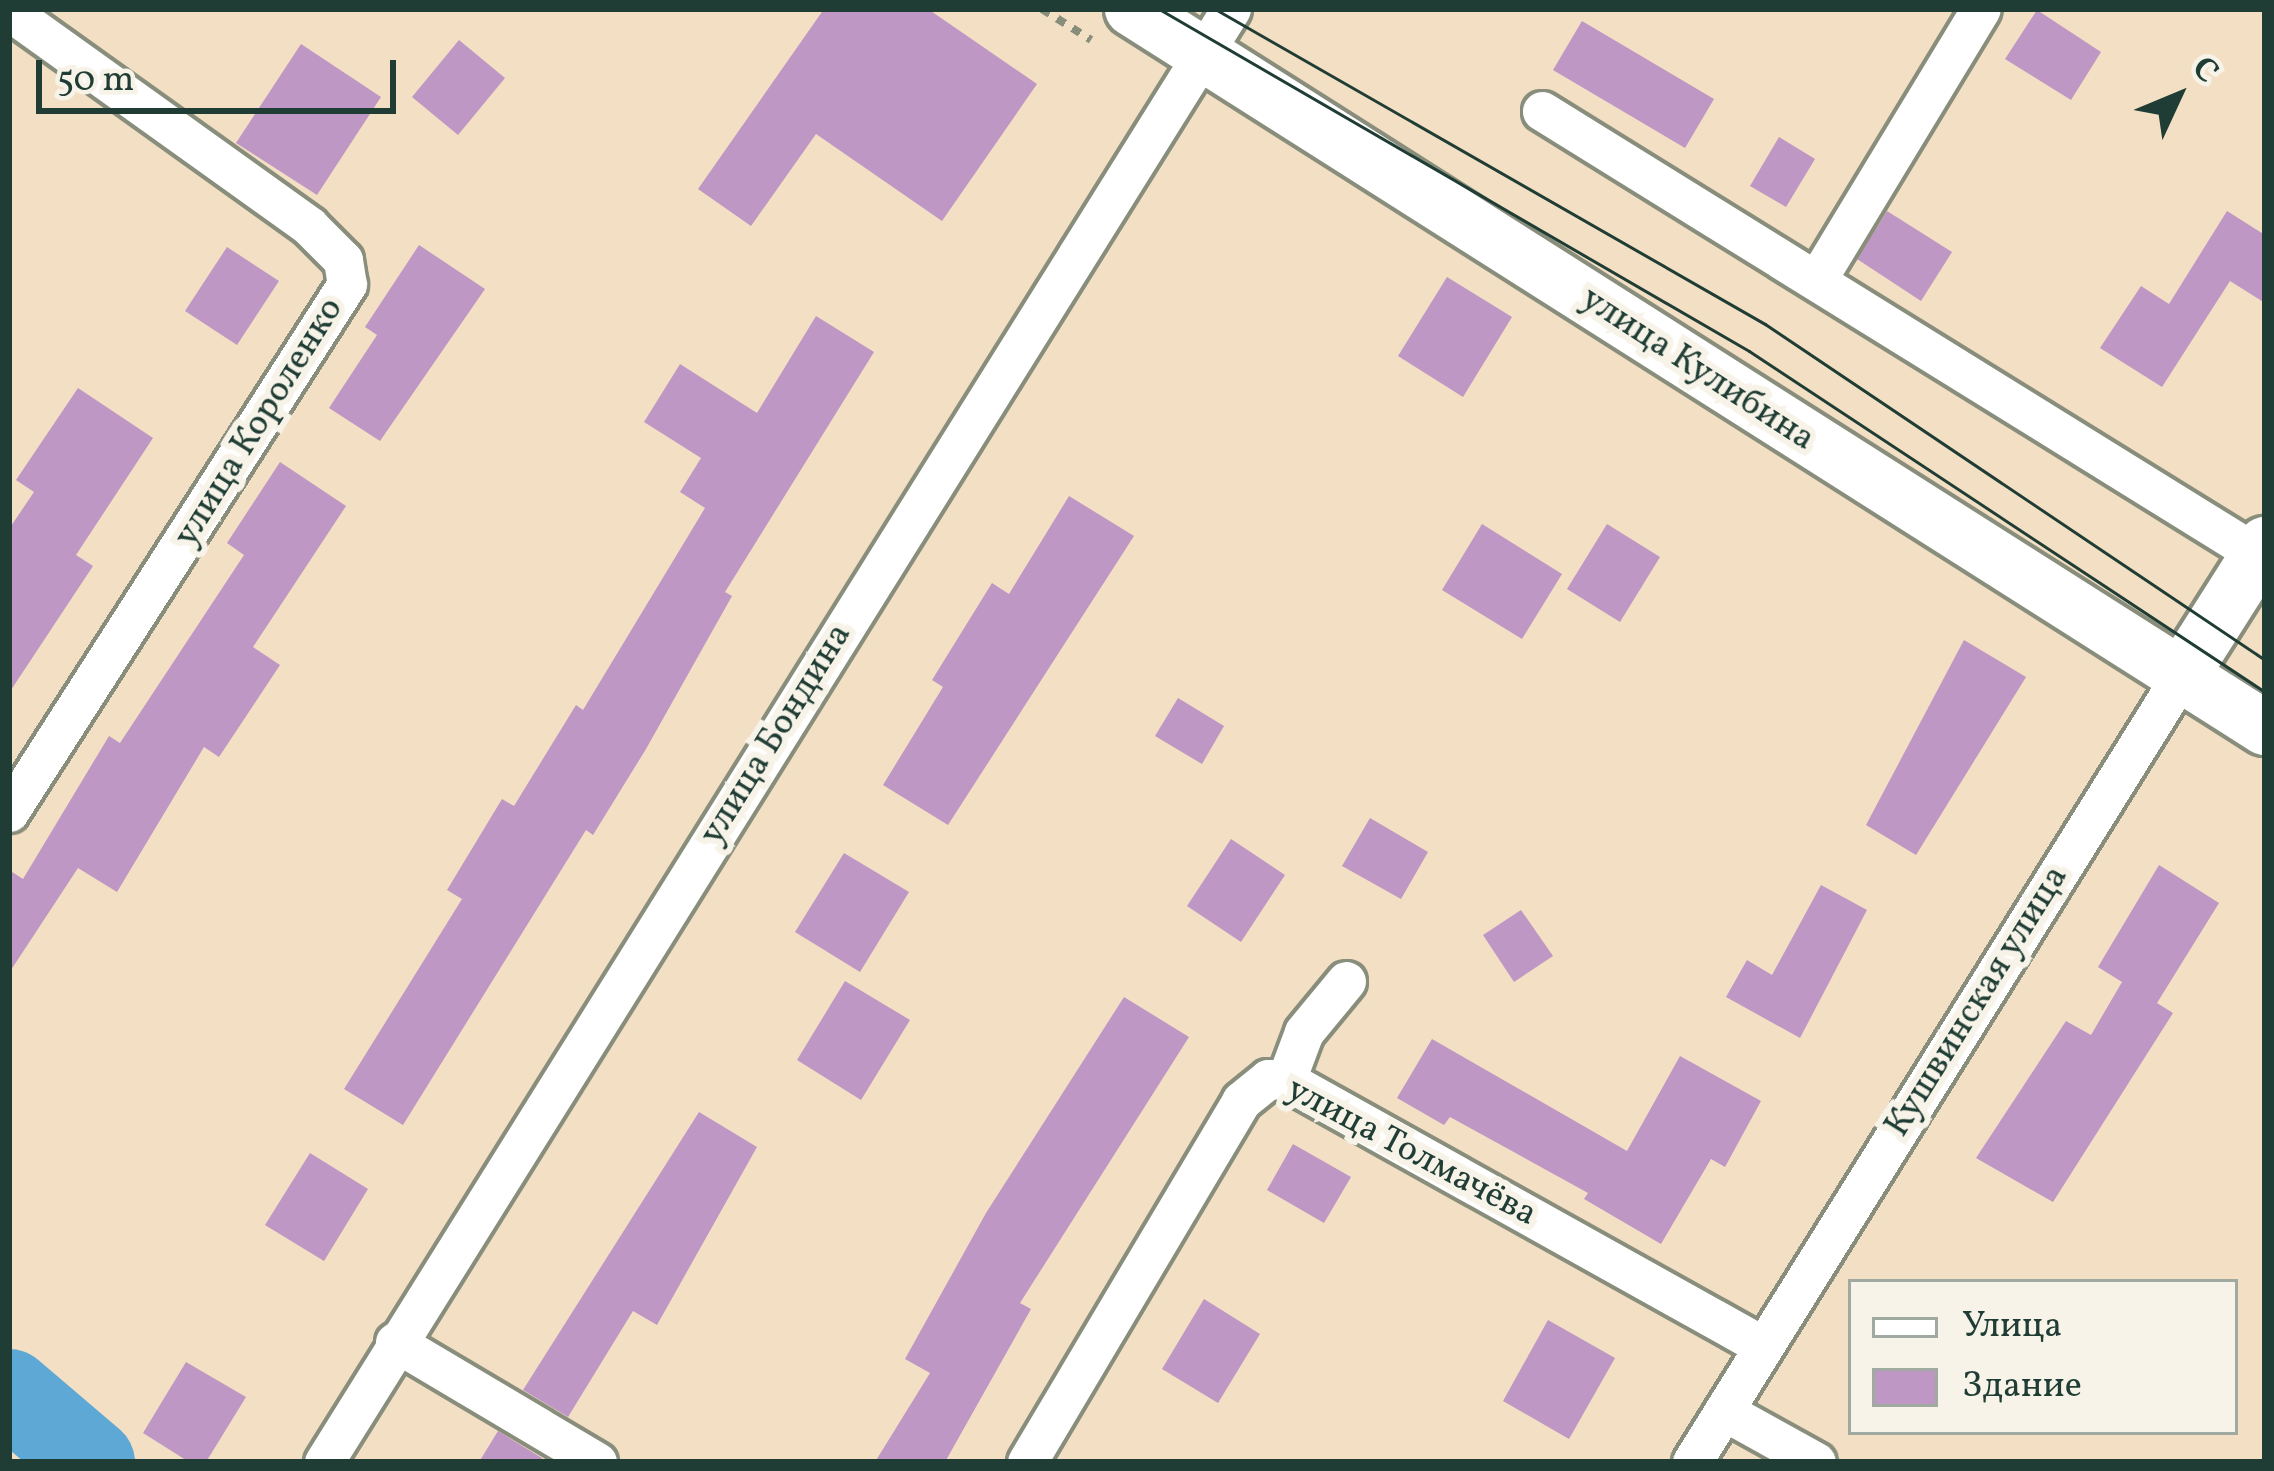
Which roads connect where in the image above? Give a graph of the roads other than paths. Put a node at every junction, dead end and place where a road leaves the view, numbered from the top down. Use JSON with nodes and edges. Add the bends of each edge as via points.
{"nodes":[{"id":1,"x":1132,"y":9,"type":"edge"},
{"id":2,"x":1231,"y":9,"type":"edge"},
{"id":3,"x":1981,"y":9,"type":"edge"},
{"id":4,"x":9,"y":11,"type":"edge"},
{"id":5,"x":1204,"y":55,"type":"junction"},
{"id":6,"x":1542,"y":111,"type":"dead end"},
{"id":7,"x":1819,"y":276,"type":"junction"},
{"id":8,"x":2257,"y":571,"type":"edge"},
{"id":9,"x":2183,"y":674,"type":"junction"},
{"id":10,"x":2265,"y":728,"type":"edge"},
{"id":11,"x":9,"y":812,"type":"edge"},
{"id":12,"x":1346,"y":981,"type":"dead end"},
{"id":13,"x":1286,"y":1079,"type":"junction"},
{"id":14,"x":395,"y":1342,"type":"junction"},
{"id":15,"x":1763,"y":1346,"type":"junction"},
{"id":16,"x":1724,"y":1411,"type":"junction"},
{"id":17,"x":324,"y":1462,"type":"edge"},
{"id":18,"x":597,"y":1462,"type":"edge"},
{"id":19,"x":1027,"y":1462,"type":"edge"},
{"id":20,"x":1692,"y":1462,"type":"edge"},
{"id":21,"x":1816,"y":1462,"type":"edge"}],
"edges":[{"from":1,"to":5,"type":"main road","name":"улица Кулибина"},
{"from":2,"to":5,"type":"street","name":"улица Бондина"},
{"from":3,"to":7,"type":"street"},
{"from":4,"to":11,"type":"street","name":"улица Короленко","via":[[309,226],[343,260],[347,284]]},
{"from":5,"to":9,"type":"main road","name":"улица Кулибина"},
{"from":5,"to":14,"type":"street","name":"улица Бондина"},
{"from":6,"to":7,"type":"street"},
{"from":7,"to":8,"type":"street"},
{"from":8,"to":9,"type":"main road","name":"Кушвинская улица"},
{"from":9,"to":10,"type":"main road","name":"улица Кулибина"},
{"from":9,"to":15,"type":"street","name":"Кушвинская улица"},
{"from":12,"to":13,"type":"street","via":[[1304,1032]]},
{"from":13,"to":15,"type":"street","name":"улица Толмачёва"},
{"from":13,"to":19,"type":"street","name":"улица Толмачёва","via":[[1268,1079],[1241,1101]]},
{"from":14,"to":17,"type":"street","name":"улица Бондина"},
{"from":14,"to":18,"type":"street"},
{"from":15,"to":16,"type":"street","name":"Кушвинская улица"},
{"from":16,"to":20,"type":"street","name":"Кушвинская улица"},
{"from":16,"to":21,"type":"street"}]}
